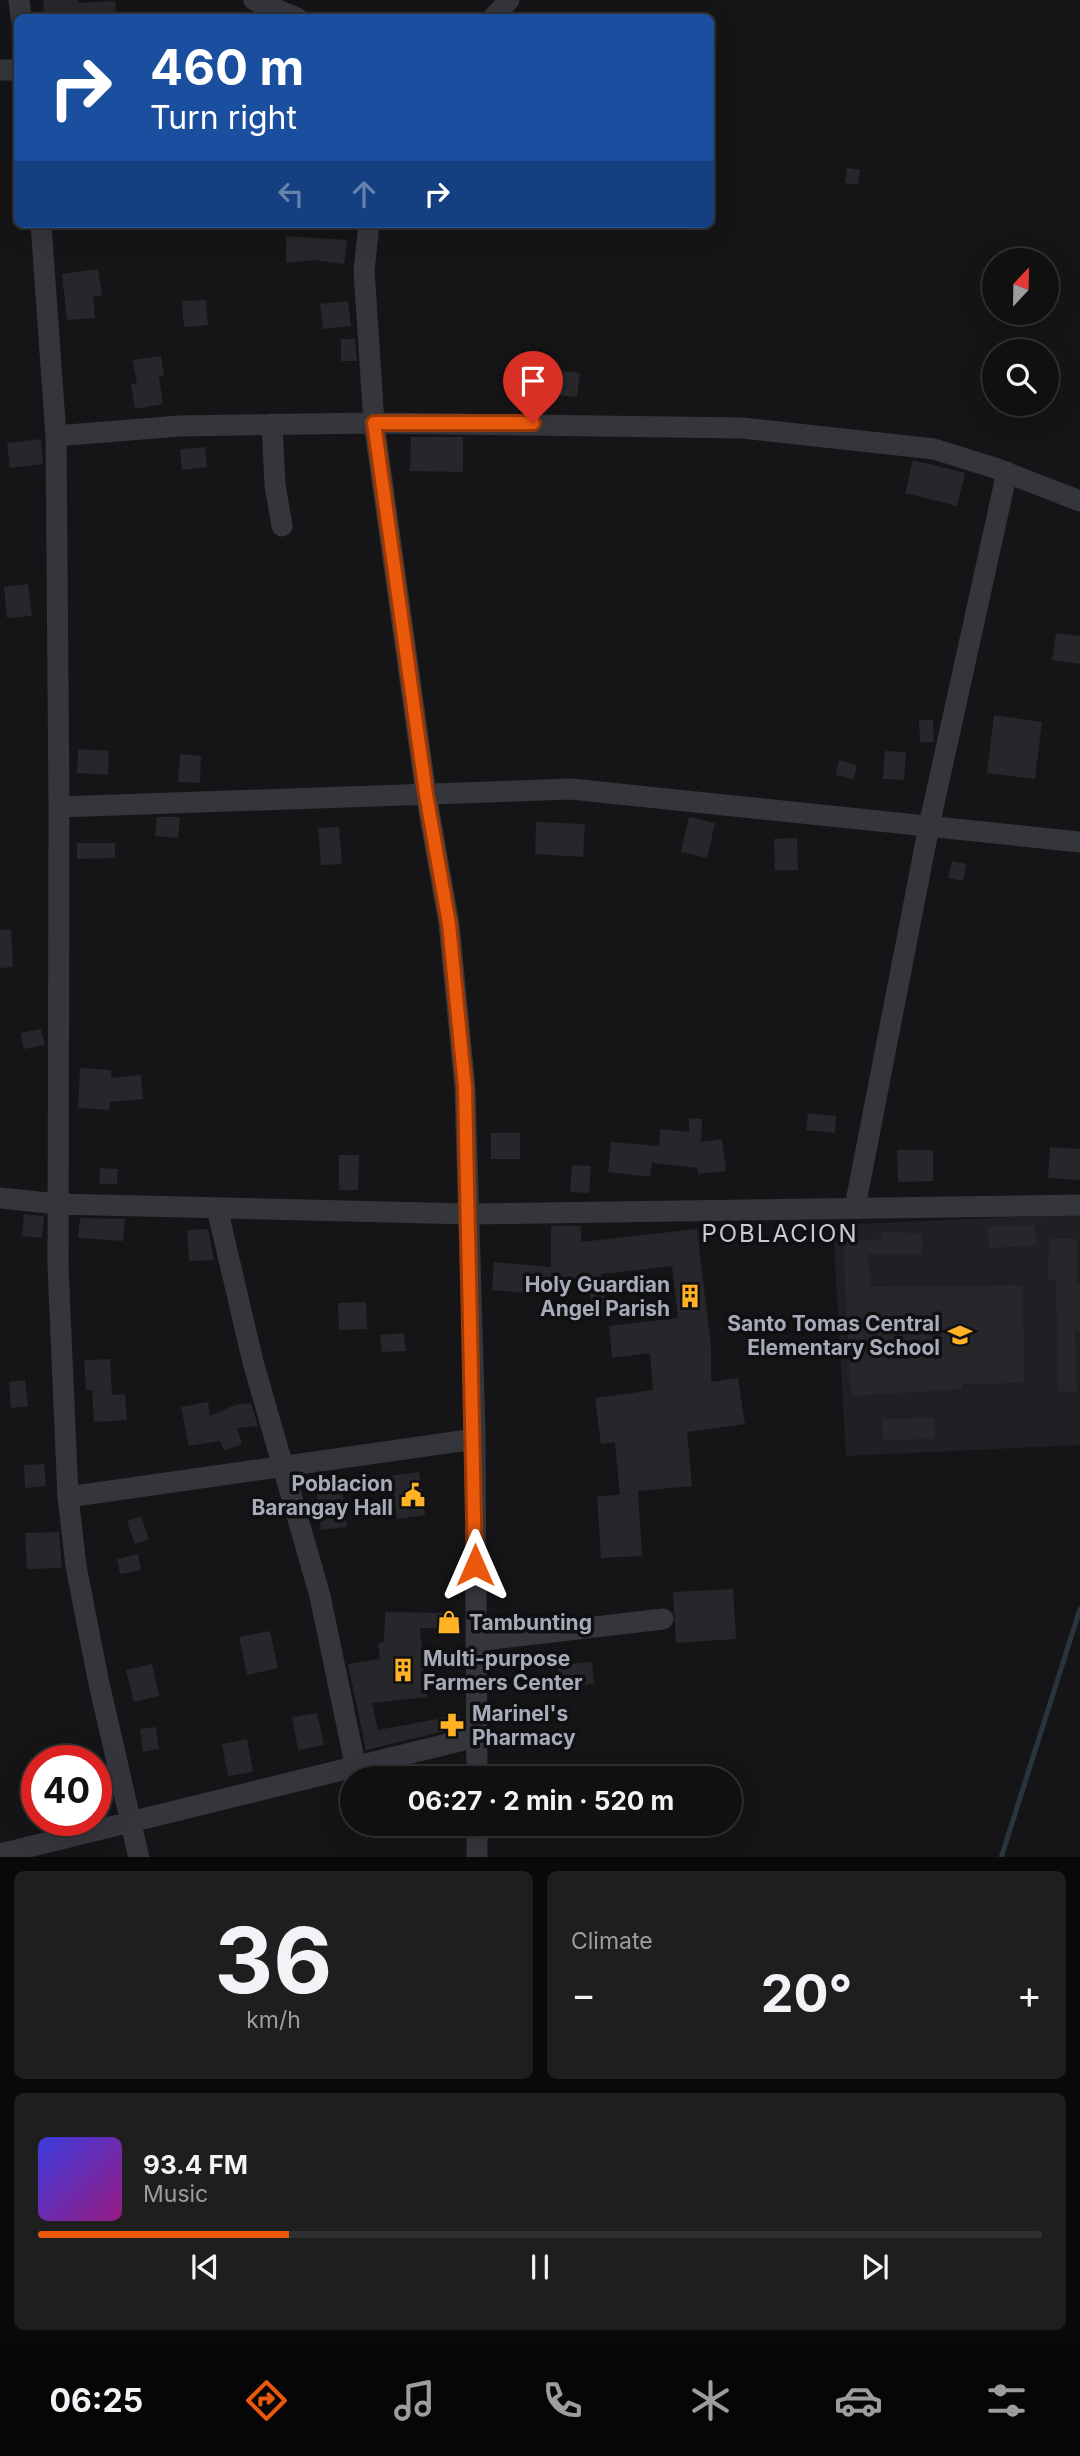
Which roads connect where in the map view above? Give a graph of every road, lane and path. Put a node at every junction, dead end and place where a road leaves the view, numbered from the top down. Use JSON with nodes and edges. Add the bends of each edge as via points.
{"nodes":[{"id":1,"x":254,"y":0,"type":"edge"},
{"id":2,"x":509,"y":0,"type":"edge"},
{"id":3,"x":287,"y":14,"type":"edge"},
{"id":4,"x":497,"y":14,"type":"edge"},
{"id":5,"x":41,"y":228,"type":"edge"},
{"id":6,"x":369,"y":228,"type":"edge"},
{"id":7,"x":374,"y":423,"type":"junction"},
{"id":8,"x":272,"y":424,"type":"junction"},
{"id":9,"x":56,"y":436,"type":"junction"},
{"id":10,"x":1006,"y":472,"type":"junction"},
{"id":11,"x":1080,"y":501,"type":"edge"},
{"id":12,"x":282,"y":526,"type":"dead end"},
{"id":13,"x":426,"y":794,"type":"junction"},
{"id":14,"x":59,"y":807,"type":"junction"},
{"id":15,"x":929,"y":826,"type":"junction"},
{"id":16,"x":1080,"y":842,"type":"edge"},
{"id":17,"x":0,"y":1198,"type":"edge"},
{"id":18,"x":58,"y":1204,"type":"junction"},
{"id":19,"x":1080,"y":1205,"type":"edge"},
{"id":20,"x":217,"y":1208,"type":"junction"},
{"id":21,"x":855,"y":1208,"type":"junction"},
{"id":22,"x":470,"y":1214,"type":"junction"},
{"id":23,"x":475,"y":1439,"type":"junction"},
{"id":24,"x":284,"y":1467,"type":"junction"},
{"id":25,"x":68,"y":1497,"type":"junction"},
{"id":26,"x":663,"y":1619,"type":"dead end"},
{"id":27,"x":476,"y":1641,"type":"junction"},
{"id":28,"x":477,"y":1737,"type":"junction"},
{"id":29,"x":355,"y":1764,"type":"junction"},
{"id":30,"x":477,"y":1766,"type":"edge"},
{"id":31,"x":131,"y":1823,"type":"junction"},
{"id":32,"x":477,"y":1836,"type":"edge"},
{"id":33,"x":0,"y":1854,"type":"edge"},
{"id":34,"x":139,"y":1857,"type":"edge"},
{"id":35,"x":477,"y":1857,"type":"edge"}],
"edges":[{"from":1,"to":3,"type":"street"},
{"from":2,"to":4,"type":"street"},
{"from":5,"to":9,"type":"street"},
{"from":6,"to":7,"type":"street","via":[[365,270]]},
{"from":7,"to":8,"type":"street"},
{"from":7,"to":10,"type":"street","via":[[765,430],[915,445]]},
{"from":7,"to":13,"type":"street"},
{"from":8,"to":9,"type":"street"},
{"from":8,"to":12,"type":"street"},
{"from":9,"to":14,"type":"street"},
{"from":10,"to":11,"type":"street"},
{"from":10,"to":15,"type":"street"},
{"from":13,"to":14,"type":"street"},
{"from":13,"to":15,"type":"street","via":[[571,789]]},
{"from":13,"to":22,"type":"street","via":[[449,924],[465,1088]]},
{"from":14,"to":18,"type":"street"},
{"from":15,"to":16,"type":"street"},
{"from":15,"to":21,"type":"street"},
{"from":17,"to":18,"type":"street"},
{"from":18,"to":20,"type":"street"},
{"from":18,"to":25,"type":"street"},
{"from":19,"to":21,"type":"street"},
{"from":20,"to":22,"type":"street"},
{"from":20,"to":24,"type":"street","via":[[253,1362]]},
{"from":21,"to":22,"type":"street"},
{"from":22,"to":23,"type":"street"},
{"from":23,"to":24,"type":"street"},
{"from":23,"to":27,"type":"street"},
{"from":24,"to":25,"type":"street"},
{"from":24,"to":29,"type":"street","via":[[320,1596]]},
{"from":25,"to":31,"type":"street","via":[[76,1566]]},
{"from":26,"to":27,"type":"street"},
{"from":27,"to":28,"type":"street"},
{"from":28,"to":29,"type":"street"},
{"from":28,"to":30,"type":"street"},
{"from":29,"to":31,"type":"street"},
{"from":31,"to":33,"type":"street"},
{"from":31,"to":34,"type":"street"},
{"from":32,"to":35,"type":"street"}]}
